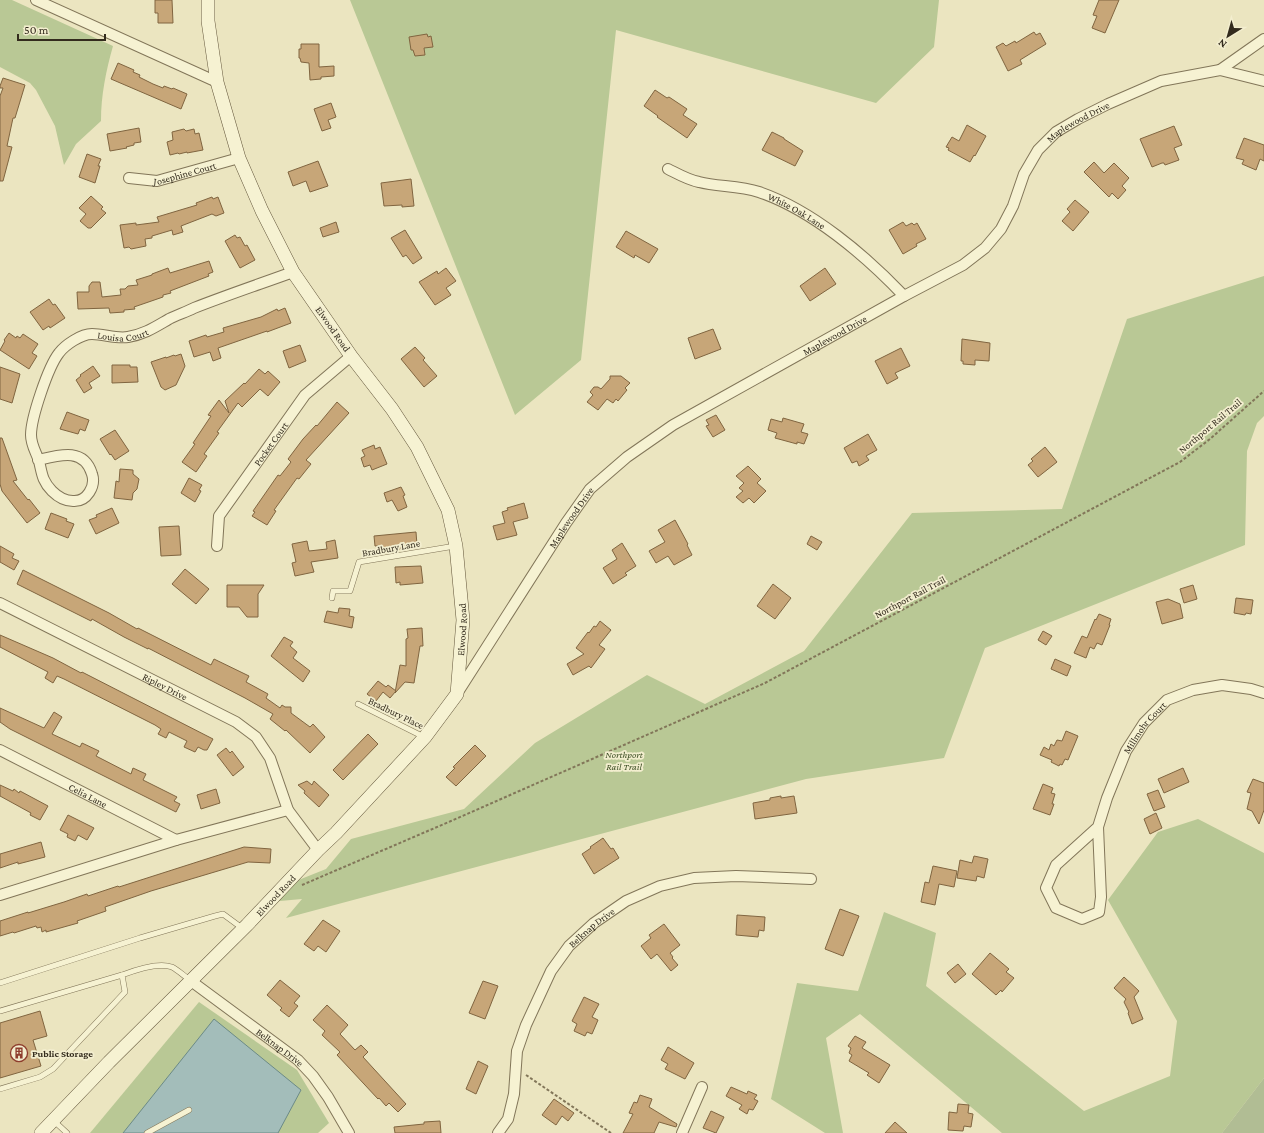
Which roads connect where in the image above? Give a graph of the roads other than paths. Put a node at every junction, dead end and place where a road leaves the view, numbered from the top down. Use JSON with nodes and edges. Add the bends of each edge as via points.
{"nodes":[{"id":1,"x":36,"y":0,"type":"edge"},
{"id":2,"x":208,"y":0,"type":"edge"},
{"id":3,"x":1264,"y":38,"type":"edge"},
{"id":4,"x":1220,"y":70,"type":"junction"},
{"id":5,"x":1264,"y":81,"type":"edge"},
{"id":6,"x":217,"y":82,"type":"junction"},
{"id":7,"x":239,"y":158,"type":"junction"},
{"id":8,"x":668,"y":169,"type":"dead end"},
{"id":9,"x":130,"y":178,"type":"dead end"},
{"id":10,"x":293,"y":272,"type":"junction"},
{"id":11,"x":904,"y":296,"type":"junction"},
{"id":12,"x":351,"y":356,"type":"junction"},
{"id":13,"x":38,"y":460,"type":"junction"},
{"id":14,"x":217,"y":546,"type":"dead end"},
{"id":15,"x":456,"y":546,"type":"junction"},
{"id":16,"x":332,"y":598,"type":"dead end"},
{"id":17,"x":0,"y":603,"type":"edge"},
{"id":18,"x":1264,"y":693,"type":"edge"},
{"id":19,"x":457,"y":694,"type":"junction"},
{"id":20,"x":358,"y":704,"type":"dead end"},
{"id":21,"x":425,"y":737,"type":"junction"},
{"id":22,"x":0,"y":750,"type":"edge"},
{"id":23,"x":288,"y":810,"type":"junction"},
{"id":24,"x":1098,"y":827,"type":"junction"},
{"id":25,"x":176,"y":840,"type":"junction"},
{"id":26,"x":318,"y":850,"type":"junction"},
{"id":27,"x":811,"y":879,"type":"dead end"},
{"id":28,"x":0,"y":895,"type":"edge"},
{"id":29,"x":244,"y":929,"type":"junction"},
{"id":30,"x":122,"y":975,"type":"junction"},
{"id":31,"x":191,"y":981,"type":"junction"},
{"id":32,"x":0,"y":983,"type":"edge"},
{"id":33,"x":0,"y":1011,"type":"edge"},
{"id":34,"x":702,"y":1087,"type":"dead end"},
{"id":35,"x":0,"y":1089,"type":"edge"},
{"id":36,"x":189,"y":1110,"type":"dead end"},
{"id":37,"x":53,"y":1121,"type":"junction"},
{"id":38,"x":41,"y":1133,"type":"edge"},
{"id":39,"x":67,"y":1133,"type":"edge"},
{"id":40,"x":147,"y":1133,"type":"edge"},
{"id":41,"x":349,"y":1133,"type":"edge"},
{"id":42,"x":498,"y":1133,"type":"edge"},
{"id":43,"x":682,"y":1133,"type":"edge"}],
"edges":[{"from":1,"to":6,"type":"street"},
{"from":2,"to":6,"type":"main road","name":"Elwood Road","via":[[208,21]]},
{"from":3,"to":4,"type":"street"},
{"from":4,"to":5,"type":"street","name":"Maplewood Drive"},
{"from":4,"to":11,"type":"street","name":"Maplewood Drive","via":[[1161,81],[1102,107],[1056,132],[1038,150],[1024,174],[1001,230],[985,248],[963,265]]},
{"from":6,"to":7,"type":"main road","name":"Elwood Road"},
{"from":7,"to":9,"type":"street","name":"Josephine Court","via":[[158,181]]},
{"from":7,"to":10,"type":"main road","name":"Elwood Road"},
{"from":8,"to":11,"type":"street","name":"White Oak Lane","via":[[698,182],[758,191],[786,203],[811,217],[857,252]]},
{"from":10,"to":12,"type":"main road","name":"Elwood Road"},
{"from":10,"to":13,"type":"street","name":"Louisa Court","via":[[170,318],[146,333],[127,337],[92,334],[74,340],[59,353],[49,370],[32,422],[32,444]]},
{"from":11,"to":19,"type":"street","name":"Maplewood Drive","via":[[673,425],[627,457],[590,489]]},
{"from":12,"to":14,"type":"street","name":"Pocket Court","via":[[305,395],[219,516]]},
{"from":12,"to":15,"type":"main road","name":"Elwood Road","via":[[417,446],[448,510]]},
{"from":13,"to":13,"type":"street","name":"Louisa Court","via":[[44,482],[59,497],[74,502],[88,495],[92,489],[91,471],[81,458],[67,454]]},
{"from":15,"to":16,"type":"lane","name":"Bradbury Lane","via":[[359,562],[350,591],[333,591]]},
{"from":15,"to":19,"type":"main road","name":"Elwood Road","via":[[463,620]]},
{"from":17,"to":23,"type":"street","name":"Ripley Drive","via":[[236,722],[256,737],[270,758]]},
{"from":18,"to":24,"type":"street","name":"Millmohr Court","via":[[1222,685],[1193,690],[1167,700],[1144,723],[1126,751]]},
{"from":19,"to":21,"type":"main road","name":"Elwood Road"},
{"from":20,"to":21,"type":"lane","name":"Bradbury Place"},
{"from":21,"to":26,"type":"main road","name":"Elwood Road"},
{"from":22,"to":25,"type":"street","name":"Celia Lane"},
{"from":23,"to":25,"type":"street"},
{"from":23,"to":26,"type":"street","name":"Ripley Drive"},
{"from":24,"to":24,"type":"street","name":"Millmohr Court","via":[[1056,865],[1046,888],[1056,908],[1082,919],[1098,912],[1101,897]]},
{"from":25,"to":28,"type":"street"},
{"from":26,"to":29,"type":"main road","name":"Elwood Road"},
{"from":27,"to":42,"type":"street","name":"Belknap Drive","via":[[736,876],[694,878],[660,886],[626,901],[594,923],[569,946],[551,972],[526,1025],[518,1051],[514,1094],[508,1119]]},
{"from":29,"to":31,"type":"main road","name":"Elwood Road"},
{"from":29,"to":32,"type":"lane","via":[[223,914]]},
{"from":30,"to":31,"type":"lane","via":[[138,969],[171,967]]},
{"from":30,"to":33,"type":"lane"},
{"from":30,"to":35,"type":"lane","via":[[125,992],[53,1069]]},
{"from":31,"to":37,"type":"main road","name":"Elwood Road"},
{"from":31,"to":41,"type":"street","name":"Belknap Drive","via":[[298,1060],[328,1097]]},
{"from":34,"to":43,"type":"street"},
{"from":36,"to":40,"type":"lane"},
{"from":37,"to":38,"type":"main road","name":"Elwood Road"},
{"from":37,"to":39,"type":"lane"}]}
